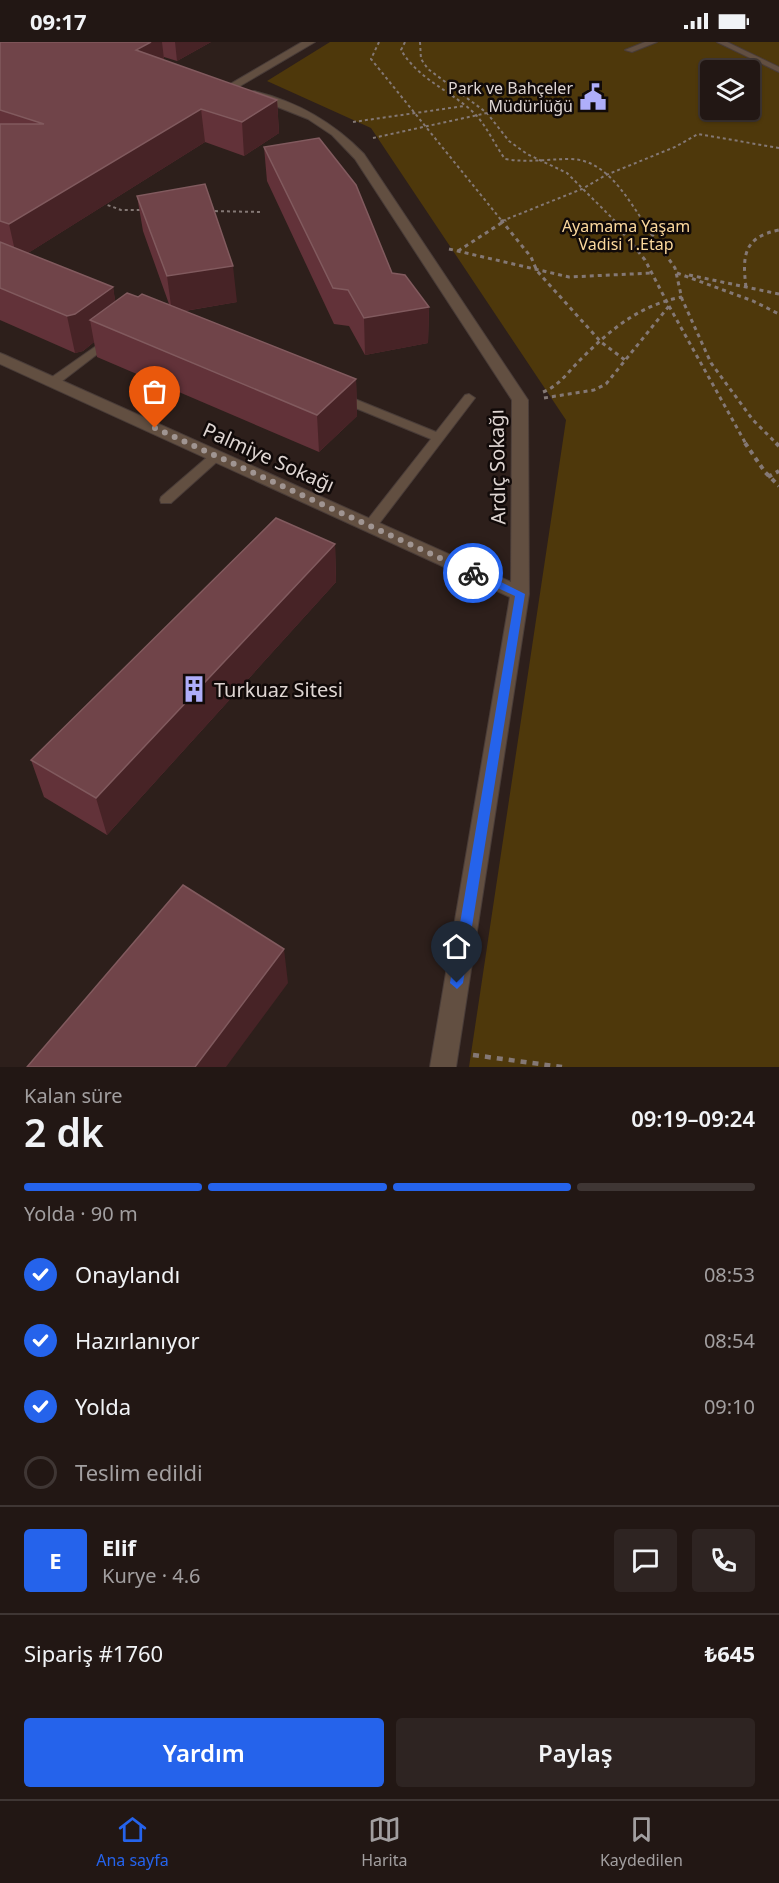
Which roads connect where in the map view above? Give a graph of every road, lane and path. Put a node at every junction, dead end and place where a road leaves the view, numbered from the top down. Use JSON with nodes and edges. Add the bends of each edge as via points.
{"nodes":[{"id":1,"x":310,"y":42,"type":"edge"},
{"id":2,"x":379,"y":42,"type":"edge"},
{"id":3,"x":405,"y":42,"type":"edge"},
{"id":4,"x":420,"y":42,"type":"edge"},
{"id":5,"x":653,"y":42,"type":"edge"},
{"id":6,"x":721,"y":42,"type":"edge"},
{"id":7,"x":629,"y":50,"type":"dead end"},
{"id":8,"x":779,"y":70,"type":"edge"},
{"id":9,"x":465,"y":106,"type":"junction"},
{"id":10,"x":488,"y":112,"type":"junction"},
{"id":11,"x":415,"y":113,"type":"junction"},
{"id":12,"x":476,"y":115,"type":"junction"},
{"id":13,"x":329,"y":125,"type":"junction"},
{"id":14,"x":425,"y":126,"type":"junction"},
{"id":15,"x":348,"y":143,"type":"junction"},
{"id":16,"x":779,"y":148,"type":"edge"},
{"id":17,"x":544,"y":162,"type":"junction"},
{"id":18,"x":606,"y":175,"type":"junction"},
{"id":19,"x":582,"y":189,"type":"junction"},
{"id":20,"x":99,"y":202,"type":"edge"},
{"id":21,"x":144,"y":210,"type":"edge"},
{"id":22,"x":203,"y":211,"type":"edge"},
{"id":23,"x":261,"y":212,"type":"dead end"},
{"id":24,"x":501,"y":222,"type":"junction"},
{"id":25,"x":779,"y":230,"type":"edge"},
{"id":26,"x":416,"y":241,"type":"junction"},
{"id":27,"x":458,"y":251,"type":"junction"},
{"id":28,"x":537,"y":271,"type":"junction"},
{"id":29,"x":676,"y":272,"type":"junction"},
{"id":30,"x":652,"y":273,"type":"junction"},
{"id":31,"x":746,"y":287,"type":"junction"},
{"id":32,"x":779,"y":294,"type":"edge"},
{"id":33,"x":682,"y":297,"type":"junction"},
{"id":34,"x":665,"y":298,"type":"junction"},
{"id":35,"x":669,"y":306,"type":"junction"},
{"id":36,"x":779,"y":315,"type":"edge"},
{"id":37,"x":115,"y":336,"type":"edge"},
{"id":38,"x":601,"y":342,"type":"junction"},
{"id":39,"x":0,"y":358,"type":"edge"},
{"id":40,"x":625,"y":360,"type":"junction"},
{"id":41,"x":53,"y":382,"type":"junction"},
{"id":42,"x":328,"y":392,"type":"edge"},
{"id":43,"x":469,"y":398,"type":"dead end"},
{"id":44,"x":520,"y":400,"type":"junction"},
{"id":45,"x":438,"y":437,"type":"junction"},
{"id":46,"x":779,"y":446,"type":"edge"},
{"id":47,"x":216,"y":456,"type":"junction"},
{"id":48,"x":779,"y":471,"type":"edge"},
{"id":49,"x":768,"y":477,"type":"junction"},
{"id":50,"x":779,"y":486,"type":"edge"},
{"id":51,"x":166,"y":500,"type":"dead end"},
{"id":52,"x":370,"y":526,"type":"junction"},
{"id":53,"x":520,"y":594,"type":"junction"},
{"id":54,"x":444,"y":1059,"type":"edge"},
{"id":55,"x":562,"y":1067,"type":"edge"}],
"edges":[{"from":1,"to":13,"type":"street","name":"Ardıç Sokağı","via":[[227,85],[298,109]]},
{"from":2,"to":11,"type":"path","via":[[371,59]]},
{"from":3,"to":9,"type":"path","via":[[401,50],[416,72]]},
{"from":4,"to":10,"type":"path","via":[[421,59],[428,69]]},
{"from":5,"to":7,"type":"lane"},
{"from":6,"to":8,"type":"lane"},
{"from":9,"to":11,"type":"path"},
{"from":9,"to":12,"type":"path"},
{"from":10,"to":12,"type":"path"},
{"from":10,"to":17,"type":"path","via":[[509,141]]},
{"from":11,"to":13,"type":"path"},
{"from":11,"to":14,"type":"path"},
{"from":12,"to":14,"type":"path"},
{"from":12,"to":17,"type":"path","via":[[505,159]]},
{"from":13,"to":15,"type":"street","name":"Ardıç Sokağı"},
{"from":14,"to":15,"type":"path"},
{"from":14,"to":24,"type":"path"},
{"from":15,"to":26,"type":"street","name":"Ardıç Sokağı"},
{"from":16,"to":18,"type":"path","via":[[698,134]]},
{"from":17,"to":18,"type":"path","via":[[583,161]]},
{"from":17,"to":19,"type":"path","via":[[567,173]]},
{"from":18,"to":19,"type":"path"},
{"from":18,"to":29,"type":"path","via":[[616,182],[641,216]]},
{"from":19,"to":24,"type":"path"},
{"from":19,"to":30,"type":"path","via":[[625,232]]},
{"from":20,"to":21,"type":"path","via":[[121,210]]},
{"from":22,"to":23,"type":"path"},
{"from":24,"to":27,"type":"path"},
{"from":24,"to":28,"type":"path","via":[[531,257]]},
{"from":25,"to":31,"type":"path","via":[[767,231],[750,242],[742,263]]},
{"from":26,"to":27,"type":"path"},
{"from":26,"to":44,"type":"street","name":"Ardıç Sokağı"},
{"from":27,"to":28,"type":"path"},
{"from":28,"to":30,"type":"path","via":[[569,277]]},
{"from":28,"to":38,"type":"path"},
{"from":29,"to":31,"type":"path"},
{"from":29,"to":33,"type":"path"},
{"from":29,"to":36,"type":"path"},
{"from":30,"to":34,"type":"path"},
{"from":31,"to":32,"type":"path"},
{"from":33,"to":34,"type":"path"},
{"from":33,"to":46,"type":"path","via":[[711,363],[753,420]]},
{"from":34,"to":35,"type":"path"},
{"from":34,"to":38,"type":"path","via":[[636,312]]},
{"from":35,"to":40,"type":"path"},
{"from":35,"to":49,"type":"path","via":[[700,367]]},
{"from":37,"to":41,"type":"lane"},
{"from":38,"to":40,"type":"path"},
{"from":38,"to":44,"type":"path","via":[[553,388]]},
{"from":39,"to":41,"type":"street","name":"Palmiye Sokağı"},
{"from":40,"to":44,"type":"path","via":[[606,384],[594,390]]},
{"from":41,"to":47,"type":"street","name":"Palmiye Sokağı"},
{"from":42,"to":45,"type":"lane"},
{"from":43,"to":45,"type":"lane"},
{"from":44,"to":53,"type":"street","name":"Ardıç Sokağı"},
{"from":45,"to":52,"type":"lane"},
{"from":47,"to":51,"type":"lane"},
{"from":47,"to":52,"type":"street","name":"Palmiye Sokağı"},
{"from":48,"to":49,"type":"path"},
{"from":49,"to":50,"type":"path"},
{"from":52,"to":53,"type":"street","name":"Palmiye Sokağı"},
{"from":53,"to":54,"type":"street","name":"Ardıç Sokağı"},
{"from":54,"to":55,"type":"path"}]}
